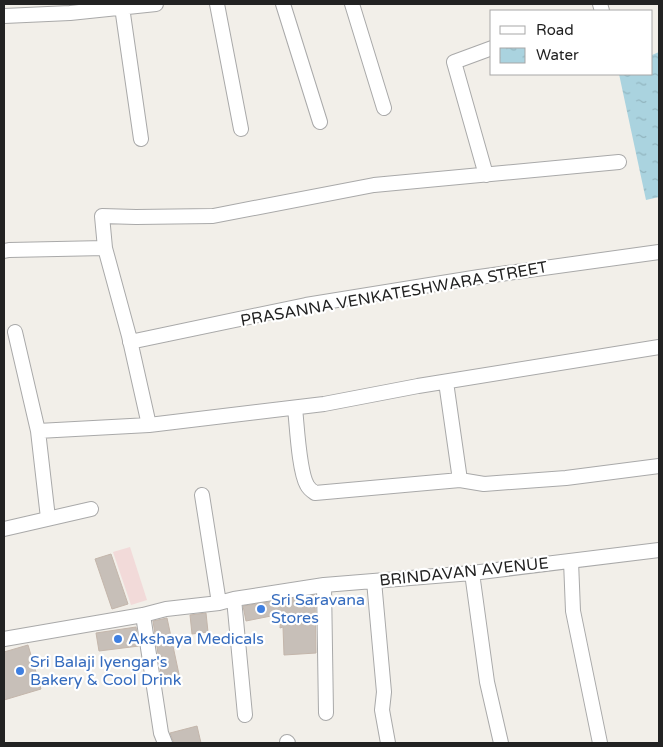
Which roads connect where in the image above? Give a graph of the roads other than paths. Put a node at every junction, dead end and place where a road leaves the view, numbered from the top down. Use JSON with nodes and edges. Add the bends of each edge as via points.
{"nodes":[{"id":1,"x":156,"y":4,"type":"edge"},
{"id":2,"x":217,"y":4,"type":"edge"},
{"id":3,"x":283,"y":4,"type":"edge"},
{"id":4,"x":352,"y":4,"type":"edge"},
{"id":5,"x":116,"y":6,"type":"edge"},
{"id":6,"x":4,"y":16,"type":"edge"},
{"id":7,"x":490,"y":49,"type":"edge"},
{"id":8,"x":384,"y":108,"type":"dead end"},
{"id":9,"x":320,"y":122,"type":"dead end"},
{"id":10,"x":241,"y":129,"type":"dead end"},
{"id":11,"x":141,"y":139,"type":"dead end"},
{"id":12,"x":619,"y":162,"type":"dead end"},
{"id":13,"x":486,"y":175,"type":"junction"},
{"id":14,"x":105,"y":248,"type":"junction"},
{"id":15,"x":4,"y":251,"type":"edge"},
{"id":16,"x":659,"y":252,"type":"edge"},
{"id":17,"x":15,"y":332,"type":"dead end"},
{"id":18,"x":130,"y":342,"type":"junction"},
{"id":19,"x":659,"y":348,"type":"edge"},
{"id":20,"x":446,"y":382,"type":"junction"},
{"id":21,"x":295,"y":408,"type":"junction"},
{"id":22,"x":149,"y":425,"type":"junction"},
{"id":23,"x":38,"y":431,"type":"junction"},
{"id":24,"x":659,"y":466,"type":"edge"},
{"id":25,"x":460,"y":480,"type":"junction"},
{"id":26,"x":202,"y":495,"type":"dead end"},
{"id":27,"x":91,"y":509,"type":"dead end"},
{"id":28,"x":48,"y":518,"type":"junction"},
{"id":29,"x":4,"y":528,"type":"edge"},
{"id":30,"x":659,"y":550,"type":"edge"},
{"id":31,"x":571,"y":561,"type":"junction"},
{"id":32,"x":472,"y":573,"type":"junction"},
{"id":33,"x":374,"y":582,"type":"junction"},
{"id":34,"x":324,"y":585,"type":"junction"},
{"id":35,"x":234,"y":599,"type":"junction"},
{"id":36,"x":219,"y":603,"type":"junction"},
{"id":37,"x":142,"y":615,"type":"junction"},
{"id":38,"x":4,"y":639,"type":"edge"},
{"id":39,"x":326,"y":713,"type":"dead end"},
{"id":40,"x":245,"y":715,"type":"dead end"},
{"id":41,"x":165,"y":743,"type":"edge"},
{"id":42,"x":388,"y":743,"type":"edge"},
{"id":43,"x":501,"y":743,"type":"edge"},
{"id":44,"x":600,"y":743,"type":"edge"}],
"edges":[{"from":1,"to":5,"type":"street"},
{"from":2,"to":10,"type":"street"},
{"from":3,"to":9,"type":"street"},
{"from":4,"to":8,"type":"street"},
{"from":5,"to":6,"type":"street"},
{"from":5,"to":11,"type":"street"},
{"from":7,"to":13,"type":"street","via":[[454,62]]},
{"from":12,"to":13,"type":"street"},
{"from":13,"to":14,"type":"street","via":[[374,186],[213,216],[102,216]]},
{"from":14,"to":15,"type":"street"},
{"from":14,"to":18,"type":"street"},
{"from":16,"to":18,"type":"street","name":"PRASANNA VENKATESHWARA STREET","via":[[306,305]]},
{"from":17,"to":23,"type":"street"},
{"from":18,"to":22,"type":"street"},
{"from":19,"to":20,"type":"street"},
{"from":20,"to":21,"type":"street"},
{"from":20,"to":25,"type":"street"},
{"from":21,"to":22,"type":"street"},
{"from":21,"to":25,"type":"street","via":[[306,484],[315,493]]},
{"from":22,"to":23,"type":"street"},
{"from":23,"to":28,"type":"street"},
{"from":24,"to":25,"type":"street","via":[[484,484]]},
{"from":26,"to":36,"type":"street"},
{"from":27,"to":28,"type":"street"},
{"from":28,"to":29,"type":"street"},
{"from":30,"to":31,"type":"street","name":"BRINDAVAN AVENUE"},
{"from":31,"to":32,"type":"street","name":"BRINDAVAN AVENUE"},
{"from":31,"to":44,"type":"street","via":[[574,611]]},
{"from":32,"to":33,"type":"street","name":"BRINDAVAN AVENUE"},
{"from":32,"to":43,"type":"street","via":[[487,682]]},
{"from":33,"to":34,"type":"street","name":"BRINDAVAN AVENUE"},
{"from":33,"to":42,"type":"street","via":[[384,692],[382,710]]},
{"from":34,"to":35,"type":"street","name":"BRINDAVAN AVENUE"},
{"from":34,"to":39,"type":"street"},
{"from":35,"to":36,"type":"street","name":"BRINDAVAN AVENUE"},
{"from":35,"to":40,"type":"street"},
{"from":36,"to":37,"type":"street","name":"BRINDAVAN AVENUE"},
{"from":37,"to":38,"type":"street","name":"BRINDAVAN AVENUE"},
{"from":37,"to":41,"type":"street"}]}
